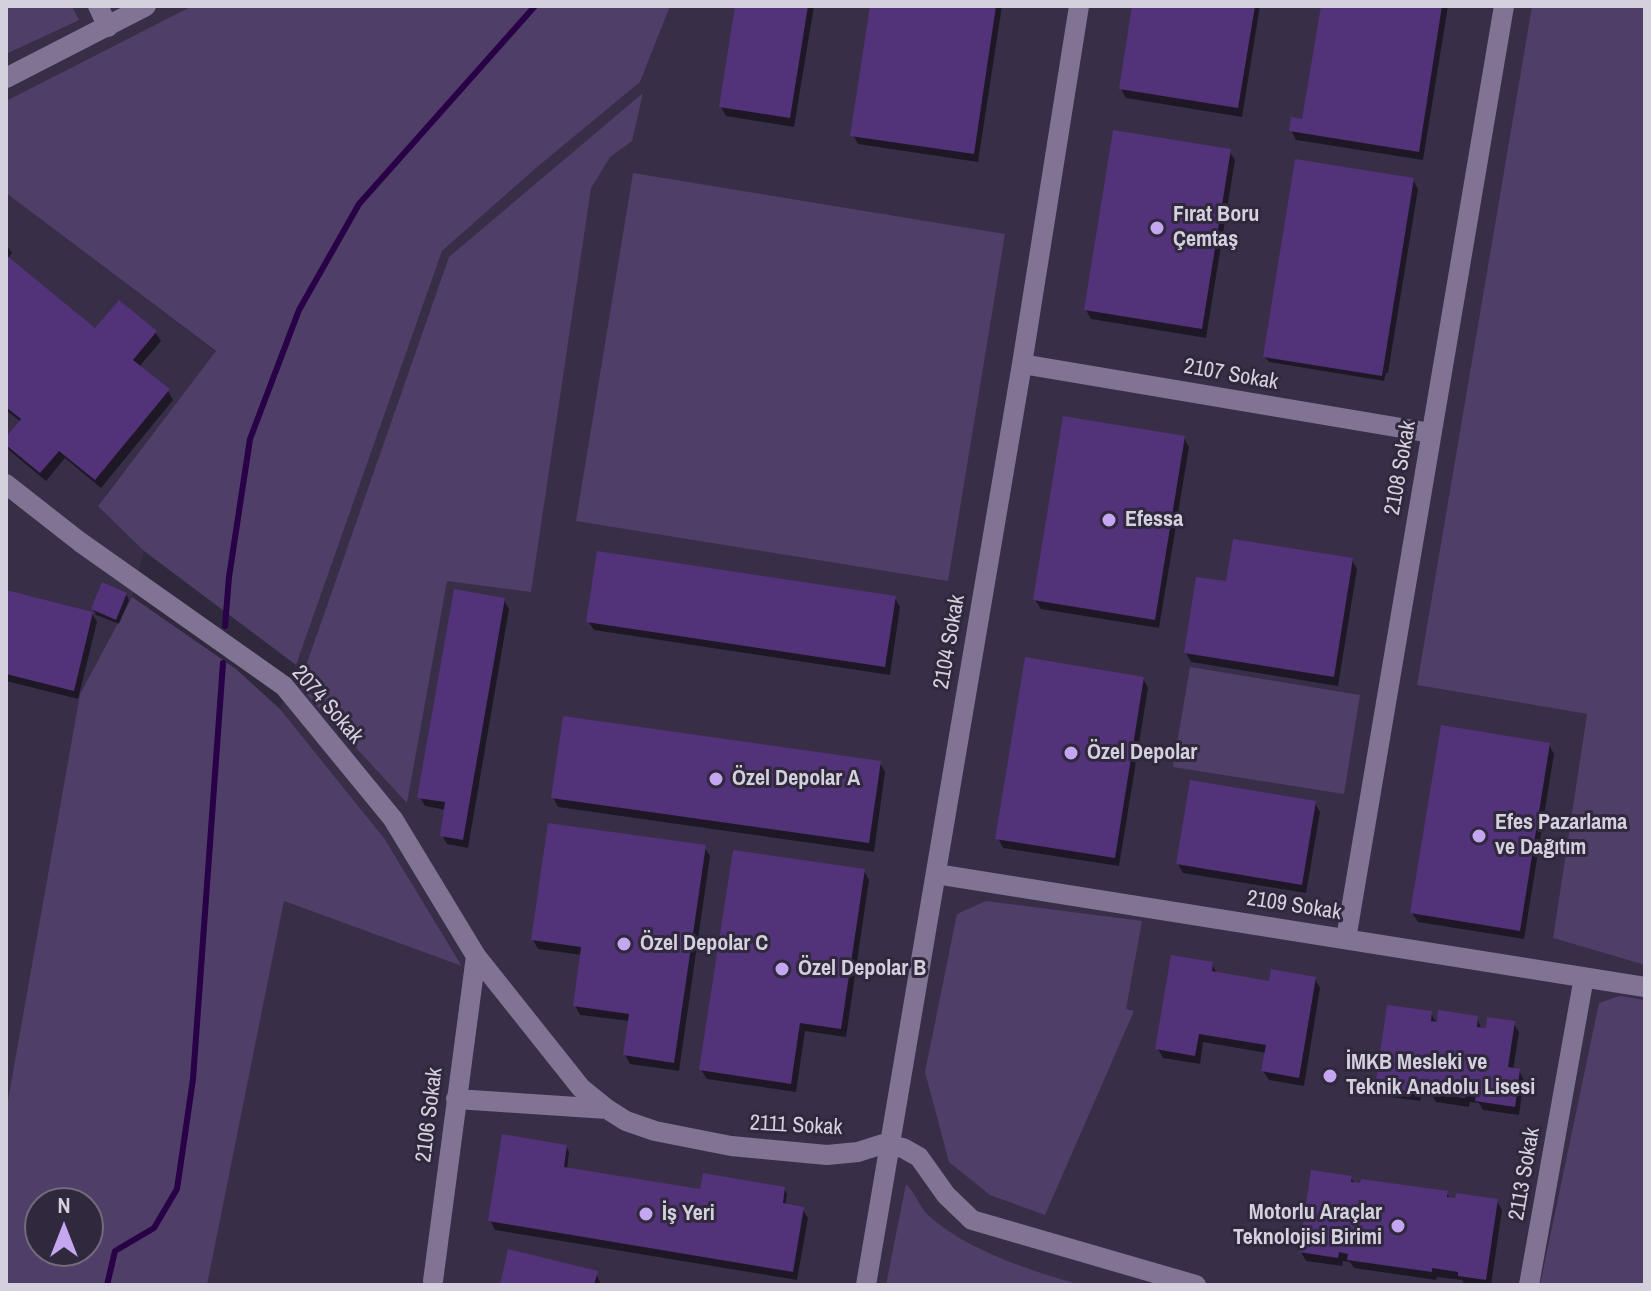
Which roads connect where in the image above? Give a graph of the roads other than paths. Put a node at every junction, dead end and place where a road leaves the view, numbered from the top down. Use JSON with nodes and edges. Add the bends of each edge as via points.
{"nodes":[{"id":1,"x":98,"y":6,"type":"edge"},
{"id":2,"x":146,"y":6,"type":"edge"},
{"id":3,"x":1079,"y":6,"type":"edge"},
{"id":4,"x":1504,"y":6,"type":"edge"},
{"id":5,"x":108,"y":27,"type":"junction"},
{"id":6,"x":6,"y":78,"type":"edge"},
{"id":7,"x":1022,"y":364,"type":"junction"},
{"id":8,"x":1431,"y":433,"type":"junction"},
{"id":9,"x":6,"y":484,"type":"edge"},
{"id":10,"x":936,"y":874,"type":"junction"},
{"id":11,"x":1346,"y":939,"type":"junction"},
{"id":12,"x":476,"y":956,"type":"junction"},
{"id":13,"x":1584,"y":977,"type":"junction"},
{"id":14,"x":1645,"y":987,"type":"edge"},
{"id":15,"x":456,"y":1099,"type":"junction"},
{"id":16,"x":607,"y":1109,"type":"junction"},
{"id":17,"x":890,"y":1145,"type":"junction"},
{"id":18,"x":433,"y":1281,"type":"dead end"},
{"id":19,"x":866,"y":1285,"type":"edge"},
{"id":20,"x":1196,"y":1285,"type":"edge"},
{"id":21,"x":1529,"y":1285,"type":"edge"}],
"edges":[{"from":1,"to":5,"type":"street"},
{"from":2,"to":5,"type":"street"},
{"from":3,"to":7,"type":"street","name":"2104 Sokak"},
{"from":4,"to":8,"type":"street","name":"2108 Sokak"},
{"from":5,"to":6,"type":"street"},
{"from":7,"to":8,"type":"street","name":"2107 Sokak"},
{"from":7,"to":10,"type":"street","name":"2104 Sokak"},
{"from":8,"to":11,"type":"street","name":"2108 Sokak"},
{"from":9,"to":12,"type":"street","name":"2074 Sokak","via":[[284,686],[393,819]]},
{"from":10,"to":11,"type":"street","name":"2109 Sokak"},
{"from":10,"to":17,"type":"street","name":"2104 Sokak"},
{"from":11,"to":13,"type":"street","name":"2109 Sokak"},
{"from":12,"to":15,"type":"street","name":"2106 Sokak"},
{"from":12,"to":16,"type":"street","name":"2111 Sokak","via":[[581,1088]]},
{"from":13,"to":14,"type":"street","name":"2109 Sokak"},
{"from":13,"to":21,"type":"street","name":"2113 Sokak"},
{"from":15,"to":16,"type":"street"},
{"from":15,"to":18,"type":"street","name":"2106 Sokak"},
{"from":16,"to":17,"type":"street","name":"2111 Sokak","via":[[655,1131],[731,1146],[827,1155]]},
{"from":17,"to":19,"type":"street","name":"2104 Sokak"},
{"from":17,"to":20,"type":"street","via":[[919,1157],[972,1220]]}]}
